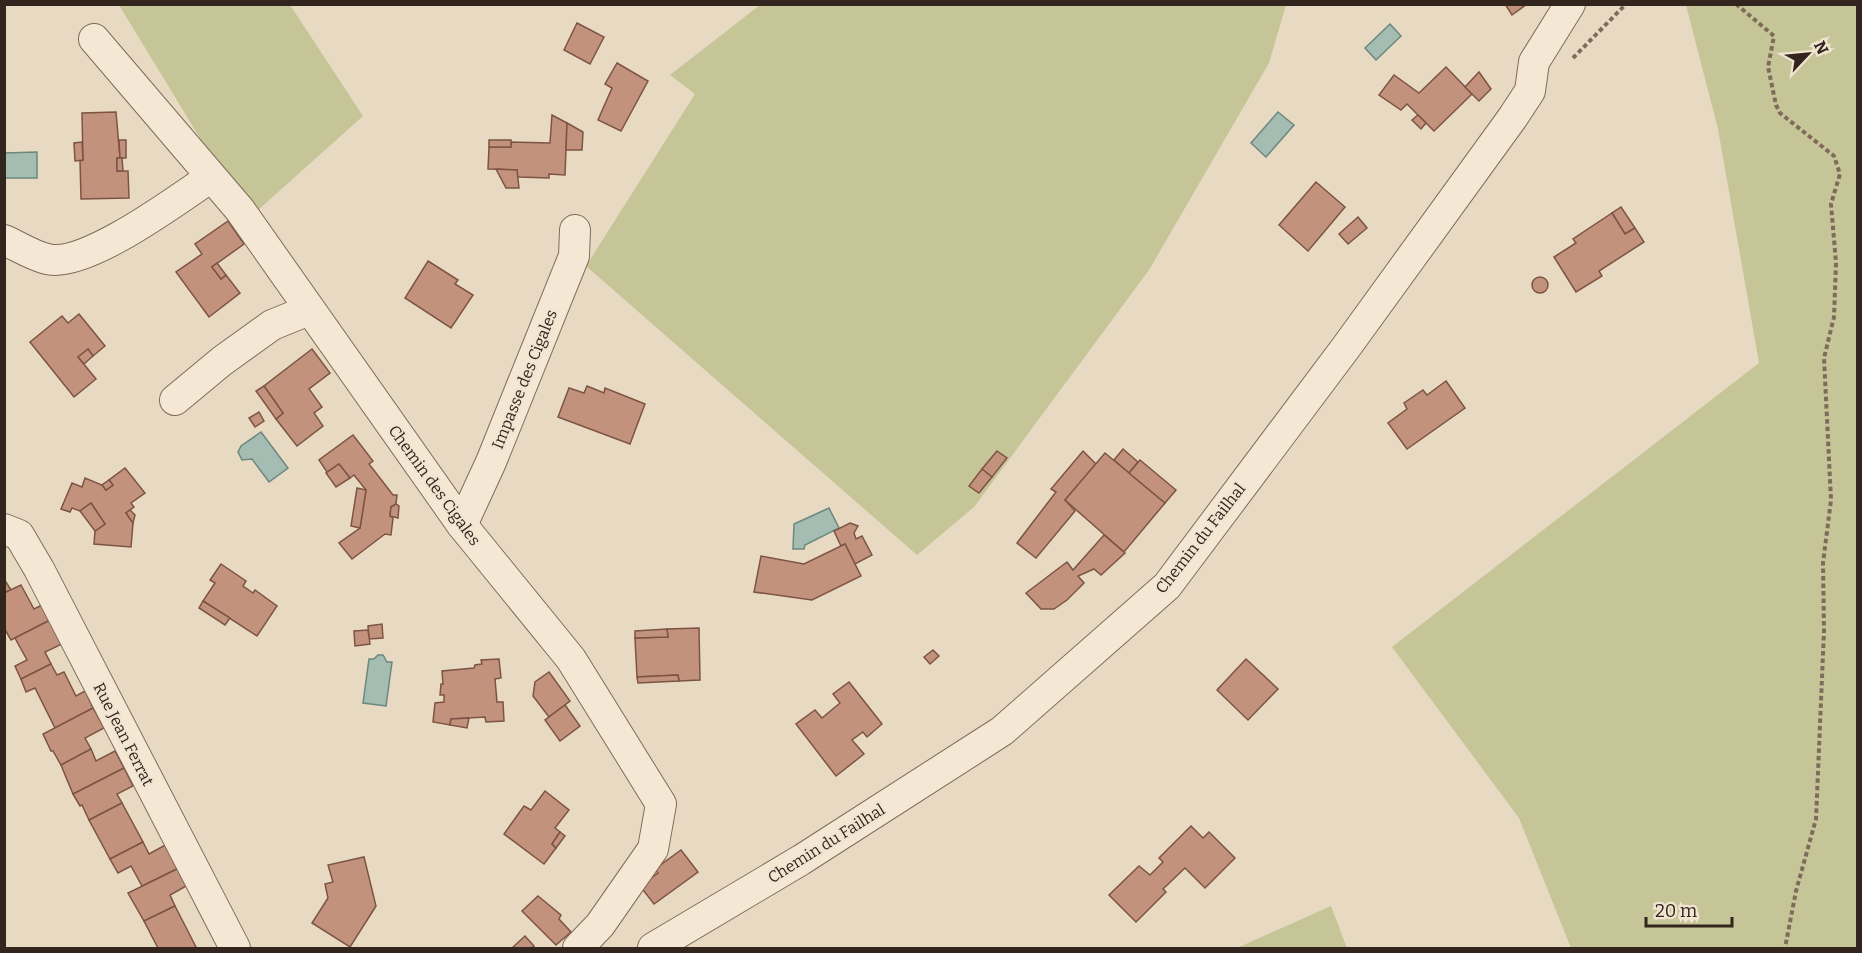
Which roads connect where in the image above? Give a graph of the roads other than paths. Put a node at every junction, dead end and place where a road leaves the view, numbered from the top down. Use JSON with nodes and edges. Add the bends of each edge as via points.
{"nodes":[{"id":1,"x":1570,"y":4,"type":"edge"},
{"id":2,"x":94,"y":39,"type":"dead end"},
{"id":3,"x":211,"y":177,"type":"junction"},
{"id":4,"x":574,"y":230,"type":"dead end"},
{"id":5,"x":4,"y":240,"type":"edge"},
{"id":6,"x":309,"y":310,"type":"junction"},
{"id":7,"x":176,"y":400,"type":"dead end"},
{"id":8,"x":462,"y":525,"type":"junction"},
{"id":9,"x":4,"y":529,"type":"edge"},
{"id":10,"x":235,"y":948,"type":"edge"},
{"id":11,"x":578,"y":948,"type":"edge"},
{"id":12,"x":653,"y":948,"type":"edge"}],
"edges":[{"from":1,"to":12,"type":"street","name":"Chemin du Failhal","via":[[1534,62],[1530,91],[1513,117],[1167,586],[1002,731],[801,860]]},
{"from":2,"to":3,"type":"street","name":"Chemin des Cigales"},
{"from":3,"to":5,"type":"street","via":[[135,228],[82,256],[48,260]]},
{"from":3,"to":6,"type":"street","name":"Chemin des Cigales","via":[[240,210]]},
{"from":4,"to":8,"type":"street","name":"Impasse des Cigales","via":[[574,256]]},
{"from":6,"to":7,"type":"street","via":[[272,325]]},
{"from":6,"to":8,"type":"street","name":"Chemin des Cigales"},
{"from":8,"to":11,"type":"street","name":"Chemin des Cigales","via":[[571,659],[661,804],[652,849],[600,925]]},
{"from":9,"to":10,"type":"street","name":"Rue Jean Ferrat","via":[[20,535],[39,569]]}]}
